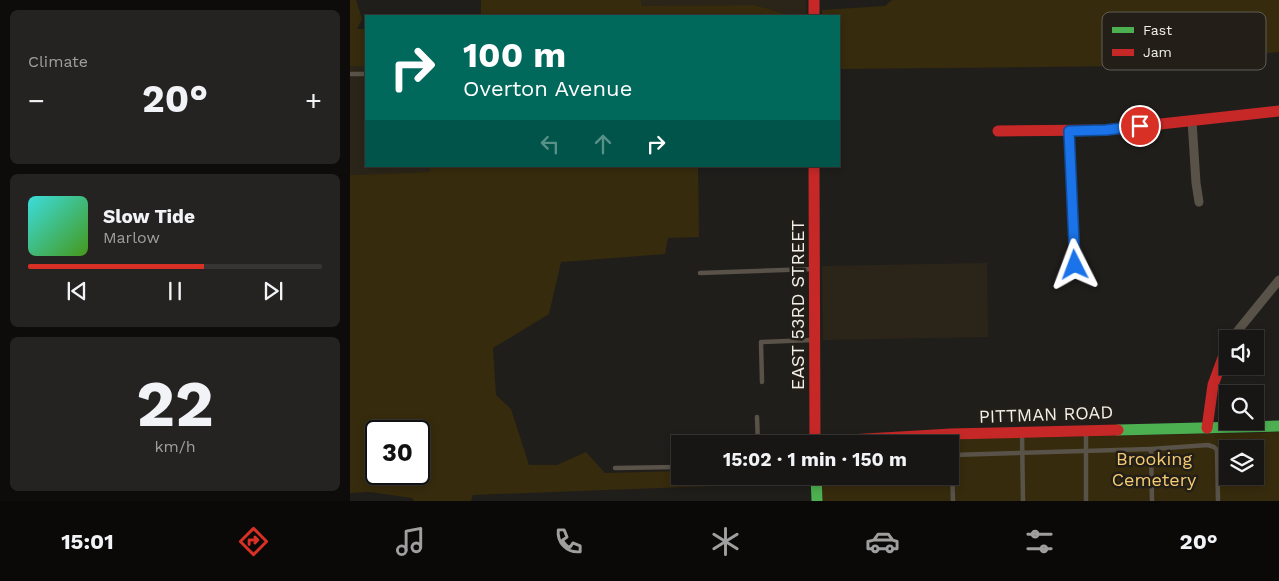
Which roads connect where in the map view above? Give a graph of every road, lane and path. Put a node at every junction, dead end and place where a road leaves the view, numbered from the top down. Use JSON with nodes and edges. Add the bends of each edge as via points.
{"nodes":[{"id":1,"x":814,"y":0,"type":"edge"},
{"id":2,"x":814,"y":15,"type":"edge"},
{"id":3,"x":350,"y":74,"type":"edge"},
{"id":4,"x":365,"y":74,"type":"edge"},
{"id":5,"x":1279,"y":111,"type":"edge"},
{"id":6,"x":1192,"y":121,"type":"junction"},
{"id":7,"x":998,"y":131,"type":"dead end"},
{"id":8,"x":1069,"y":131,"type":"junction"},
{"id":9,"x":814,"y":167,"type":"edge"},
{"id":10,"x":1199,"y":202,"type":"dead end"},
{"id":11,"x":1075,"y":265,"type":"dead end"},
{"id":12,"x":814,"y":269,"type":"junction"},
{"id":13,"x":700,"y":273,"type":"dead end"},
{"id":14,"x":1279,"y":280,"type":"edge"},
{"id":15,"x":1238,"y":330,"type":"edge"},
{"id":16,"x":815,"y":340,"type":"junction"},
{"id":17,"x":1219,"y":360,"type":"edge"},
{"id":18,"x":762,"y":382,"type":"dead end"},
{"id":19,"x":758,"y":417,"type":"dead end"},
{"id":20,"x":1279,"y":426,"type":"edge"},
{"id":21,"x":1207,"y":428,"type":"junction"},
{"id":22,"x":1086,"y":430,"type":"junction"},
{"id":23,"x":1022,"y":432,"type":"junction"},
{"id":24,"x":951,"y":434,"type":"joint"},
{"id":25,"x":758,"y":435,"type":"edge"},
{"id":26,"x":815,"y":435,"type":"edge"},
{"id":27,"x":936,"y":435,"type":"edge"},
{"id":28,"x":1151,"y":449,"type":"junction"},
{"id":29,"x":1086,"y":452,"type":"junction"},
{"id":30,"x":1022,"y":453,"type":"junction"},
{"id":31,"x":959,"y":457,"type":"edge"},
{"id":32,"x":671,"y":467,"type":"edge"},
{"id":33,"x":616,"y":468,"type":"dead end"},
{"id":34,"x":817,"y":485,"type":"edge"},
{"id":35,"x":952,"y":485,"type":"edge"},
{"id":36,"x":818,"y":501,"type":"edge"},
{"id":37,"x":953,"y":501,"type":"edge"},
{"id":38,"x":1023,"y":501,"type":"edge"},
{"id":39,"x":1086,"y":501,"type":"edge"},
{"id":40,"x":1152,"y":501,"type":"edge"},
{"id":41,"x":1218,"y":501,"type":"edge"}],
"edges":[{"from":1,"to":2,"type":"street"},
{"from":3,"to":4,"type":"lane"},
{"from":5,"to":6,"type":"street"},
{"from":6,"to":8,"type":"street"},
{"from":6,"to":10,"type":"street"},
{"from":7,"to":8,"type":"street"},
{"from":8,"to":11,"type":"street"},
{"from":9,"to":12,"type":"street","name":"EAST 53RD STREET"},
{"from":12,"to":13,"type":"lane"},
{"from":12,"to":16,"type":"street","name":"EAST 53RD STREET"},
{"from":14,"to":15,"type":"street"},
{"from":16,"to":18,"type":"lane","via":[[761,342]]},
{"from":16,"to":26,"type":"street","name":"EAST 53RD STREET"},
{"from":17,"to":21,"type":"street","via":[[1212,383]]},
{"from":19,"to":25,"type":"lane"},
{"from":20,"to":21,"type":"street","name":"PITTMAN ROAD"},
{"from":21,"to":22,"type":"street","name":"PITTMAN ROAD"},
{"from":22,"to":23,"type":"street","name":"PITTMAN ROAD"},
{"from":22,"to":29,"type":"lane"},
{"from":23,"to":24,"type":"street","name":"PITTMAN ROAD"},
{"from":23,"to":30,"type":"lane"},
{"from":24,"to":27,"type":"street","name":"PITTMAN ROAD"},
{"from":28,"to":29,"type":"lane"},
{"from":28,"to":40,"type":"lane"},
{"from":28,"to":41,"type":"lane","via":[[1214,446],[1217,450]]},
{"from":29,"to":30,"type":"lane"},
{"from":29,"to":39,"type":"lane"},
{"from":30,"to":31,"type":"lane"},
{"from":30,"to":38,"type":"lane"},
{"from":32,"to":33,"type":"lane"},
{"from":34,"to":36,"type":"street"},
{"from":35,"to":37,"type":"lane"}]}
